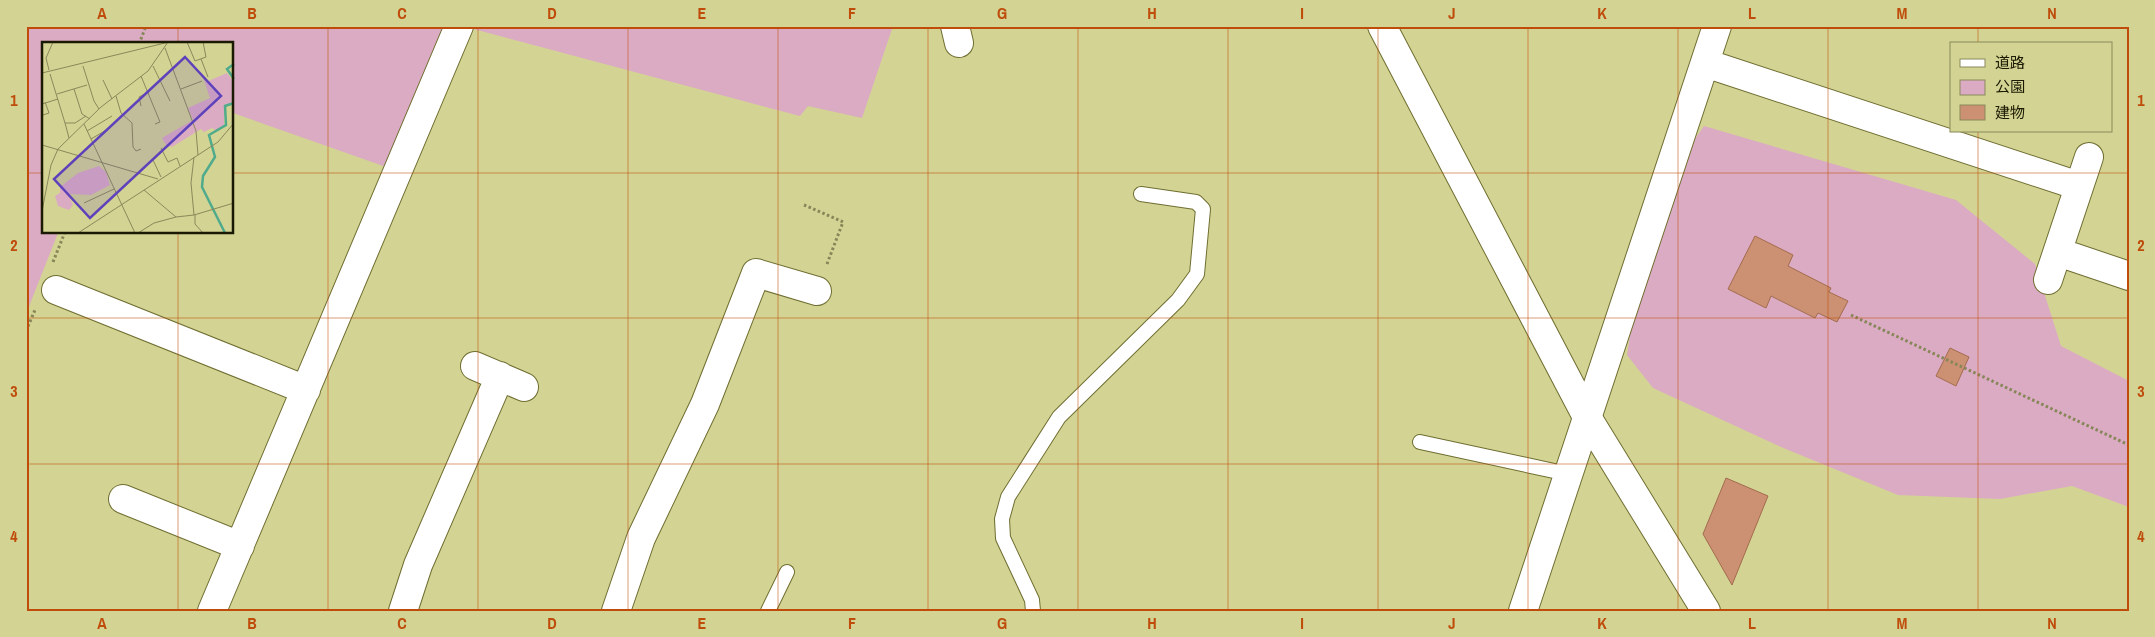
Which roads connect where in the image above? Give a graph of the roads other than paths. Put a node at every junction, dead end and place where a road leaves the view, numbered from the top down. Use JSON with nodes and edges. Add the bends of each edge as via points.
{"nodes":[{"id":1,"x":459,"y":26,"type":"edge"},
{"id":2,"x":1382,"y":26,"type":"edge"},
{"id":3,"x":1717,"y":26,"type":"edge"},
{"id":4,"x":1705,"y":64,"type":"junction"},
{"id":5,"x":2089,"y":157,"type":"dead end"},
{"id":6,"x":2079,"y":186,"type":"junction"},
{"id":7,"x":1141,"y":194,"type":"dead end"},
{"id":8,"x":2058,"y":252,"type":"junction"},
{"id":9,"x":2129,"y":276,"type":"edge"},
{"id":10,"x":2048,"y":280,"type":"dead end"},
{"id":11,"x":56,"y":290,"type":"dead end"},
{"id":12,"x":817,"y":290,"type":"road end"},
{"id":13,"x":500,"y":376,"type":"dead end"},
{"id":14,"x":306,"y":390,"type":"junction"},
{"id":15,"x":1587,"y":417,"type":"junction"},
{"id":16,"x":1420,"y":442,"type":"dead end"},
{"id":17,"x":1568,"y":474,"type":"junction"},
{"id":18,"x":123,"y":499,"type":"dead end"},
{"id":19,"x":240,"y":546,"type":"junction"},
{"id":20,"x":787,"y":572,"type":"dead end"},
{"id":21,"x":212,"y":611,"type":"edge"},
{"id":22,"x":402,"y":611,"type":"edge"},
{"id":23,"x":616,"y":611,"type":"edge"},
{"id":24,"x":768,"y":611,"type":"edge"},
{"id":25,"x":1033,"y":611,"type":"edge"},
{"id":26,"x":1523,"y":611,"type":"edge"},
{"id":27,"x":1706,"y":611,"type":"edge"}],
"edges":[{"from":1,"to":14,"type":"street"},
{"from":2,"to":15,"type":"street"},
{"from":3,"to":4,"type":"street"},
{"from":4,"to":6,"type":"street"},
{"from":4,"to":15,"type":"street"},
{"from":5,"to":6,"type":"street"},
{"from":6,"to":8,"type":"street"},
{"from":7,"to":25,"type":"lane","via":[[1196,202],[1203,209],[1197,274],[1178,300],[1059,417],[1008,497],[1002,519],[1003,538],[1032,600]]},
{"from":8,"to":9,"type":"street"},
{"from":8,"to":10,"type":"street"},
{"from":11,"to":14,"type":"street"},
{"from":12,"to":23,"type":"street","via":[[756,273],[705,404],[641,538]]},
{"from":13,"to":22,"type":"street","via":[[418,565]]},
{"from":14,"to":19,"type":"street"},
{"from":15,"to":17,"type":"street"},
{"from":15,"to":27,"type":"street"},
{"from":16,"to":17,"type":"lane"},
{"from":17,"to":26,"type":"street"},
{"from":18,"to":19,"type":"street"},
{"from":19,"to":21,"type":"street"},
{"from":20,"to":24,"type":"lane"}]}
